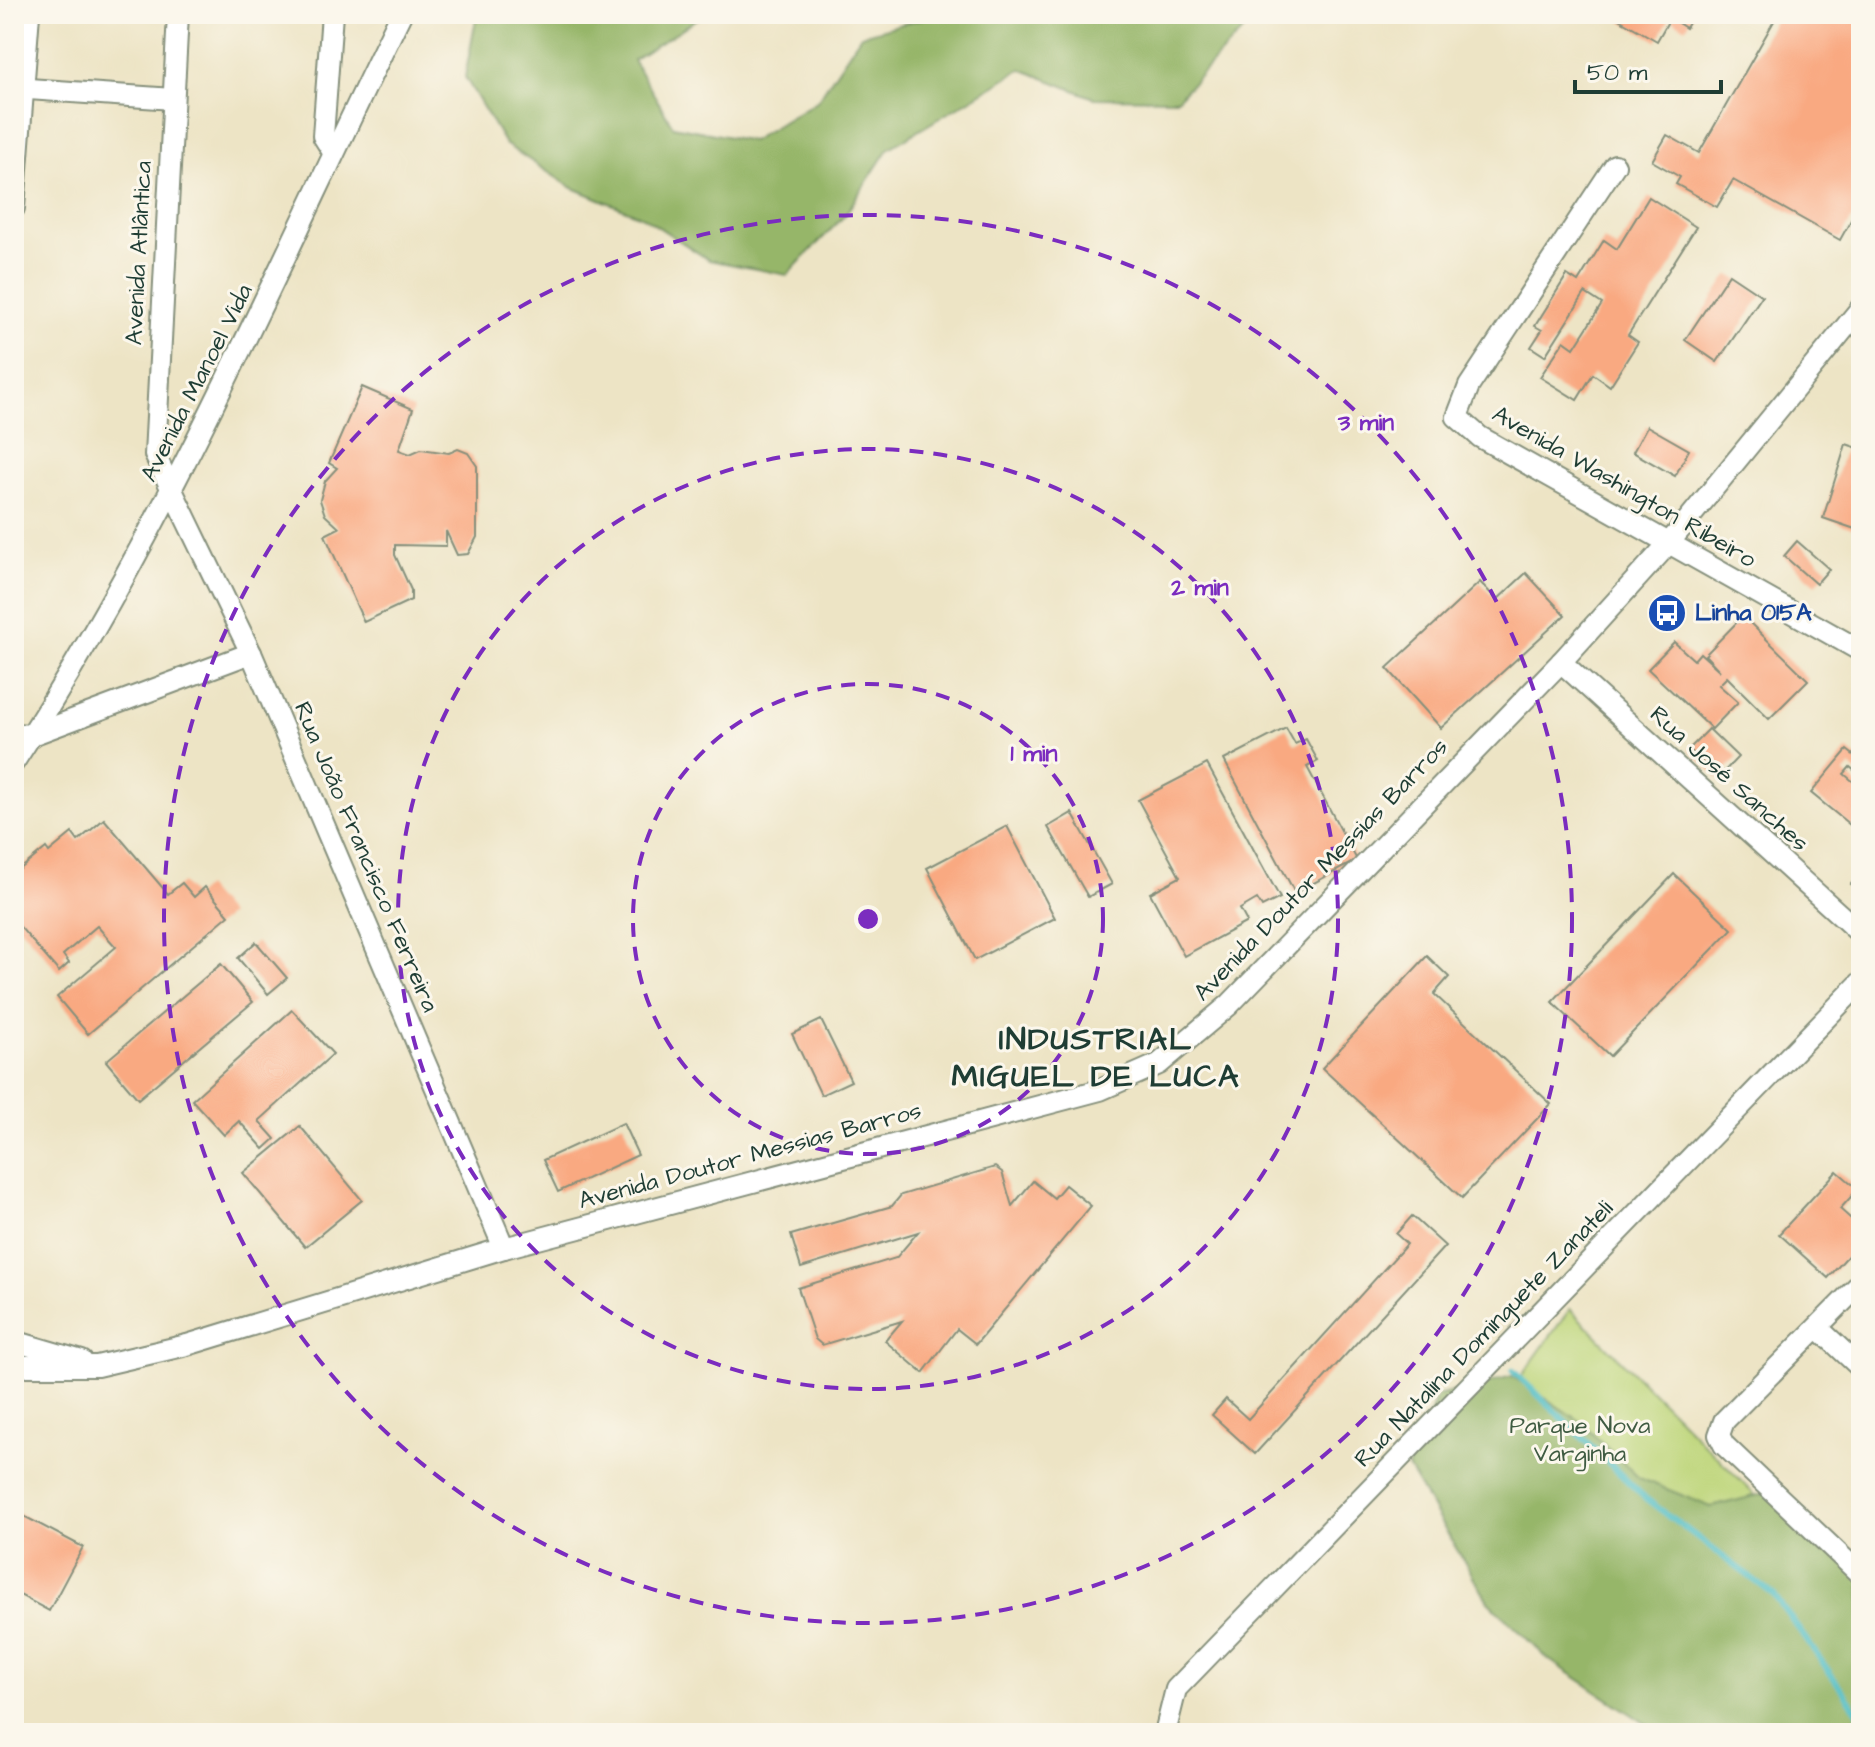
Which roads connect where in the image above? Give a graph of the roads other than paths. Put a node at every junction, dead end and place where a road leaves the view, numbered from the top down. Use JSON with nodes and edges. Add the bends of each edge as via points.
{"nodes":[{"id":1,"x":29,"y":14,"type":"edge"},
{"id":2,"x":178,"y":14,"type":"edge"},
{"id":3,"x":332,"y":14,"type":"edge"},
{"id":4,"x":401,"y":14,"type":"edge"},
{"id":5,"x":18,"y":88,"type":"edge"},
{"id":6,"x":173,"y":99,"type":"junction"},
{"id":7,"x":333,"y":152,"type":"junction"},
{"id":8,"x":1615,"y":165,"type":"dead end"},
{"id":9,"x":14,"y":208,"type":"edge"},
{"id":10,"x":1861,"y":308,"type":"edge"},
{"id":11,"x":173,"y":490,"type":"junction"},
{"id":12,"x":1669,"y":543,"type":"junction"},
{"id":13,"x":1861,"y":651,"type":"edge"},
{"id":14,"x":251,"y":653,"type":"junction"},
{"id":15,"x":1561,"y":662,"type":"junction"},
{"id":16,"x":23,"y":734,"type":"edge"},
{"id":17,"x":14,"y":762,"type":"edge"},
{"id":18,"x":1861,"y":934,"type":"edge"},
{"id":19,"x":1861,"y":982,"type":"edge"},
{"id":20,"x":504,"y":1248,"type":"junction"},
{"id":21,"x":1861,"y":1283,"type":"edge"},
{"id":22,"x":1818,"y":1328,"type":"junction"},
{"id":23,"x":14,"y":1341,"type":"edge"},
{"id":24,"x":14,"y":1366,"type":"edge"},
{"id":25,"x":97,"y":1366,"type":"junction"},
{"id":26,"x":1861,"y":1368,"type":"edge"},
{"id":27,"x":1861,"y":1575,"type":"edge"},
{"id":28,"x":1165,"y":1733,"type":"edge"}],
"edges":[{"from":1,"to":5,"type":"street"},
{"from":2,"to":6,"type":"street","name":"Avenida Atlântica"},
{"from":3,"to":7,"type":"street","via":[[323,136]]},
{"from":4,"to":7,"type":"street","name":"Avenida Manoel Vida"},
{"from":5,"to":6,"type":"street"},
{"from":5,"to":9,"type":"street"},
{"from":6,"to":11,"type":"street","name":"Avenida Atlântica","via":[[155,455]]},
{"from":7,"to":11,"type":"street","name":"Avenida Manoel Vida","via":[[273,289]]},
{"from":8,"to":12,"type":"street","name":"Avenida Washington Ribeiro","via":[[1469,386],[1457,417],[1480,437]]},
{"from":10,"to":12,"type":"street","name":"Avenida Doutor Messias Barros"},
{"from":11,"to":14,"type":"street","name":"Rua João Francisco Ferreira"},
{"from":11,"to":16,"type":"street","name":"Avenida Manoel Vida"},
{"from":12,"to":13,"type":"street","name":"Avenida Washington Ribeiro"},
{"from":12,"to":15,"type":"street","name":"Avenida Doutor Messias Barros"},
{"from":14,"to":16,"type":"street"},
{"from":14,"to":20,"type":"street","name":"Rua João Francisco Ferreira"},
{"from":15,"to":18,"type":"street","name":"Rua José Sanches"},
{"from":15,"to":20,"type":"street","name":"Avenida Doutor Messias Barros","via":[[1229,1005],[1159,1064],[1100,1090]]},
{"from":16,"to":17,"type":"street","name":"Avenida Manoel Vida"},
{"from":19,"to":28,"type":"street","name":"Rua Natalina Dominguete Zanateli","via":[[1176,1689]]},
{"from":20,"to":25,"type":"street","name":"Avenida Doutor Messias Barros","via":[[187,1345]]},
{"from":21,"to":22,"type":"street"},
{"from":22,"to":26,"type":"street"},
{"from":22,"to":27,"type":"street","via":[[1724,1421],[1719,1435]]},
{"from":23,"to":25,"type":"street"},
{"from":24,"to":25,"type":"street","name":"Avenida Doutor Messias Barros"}]}
